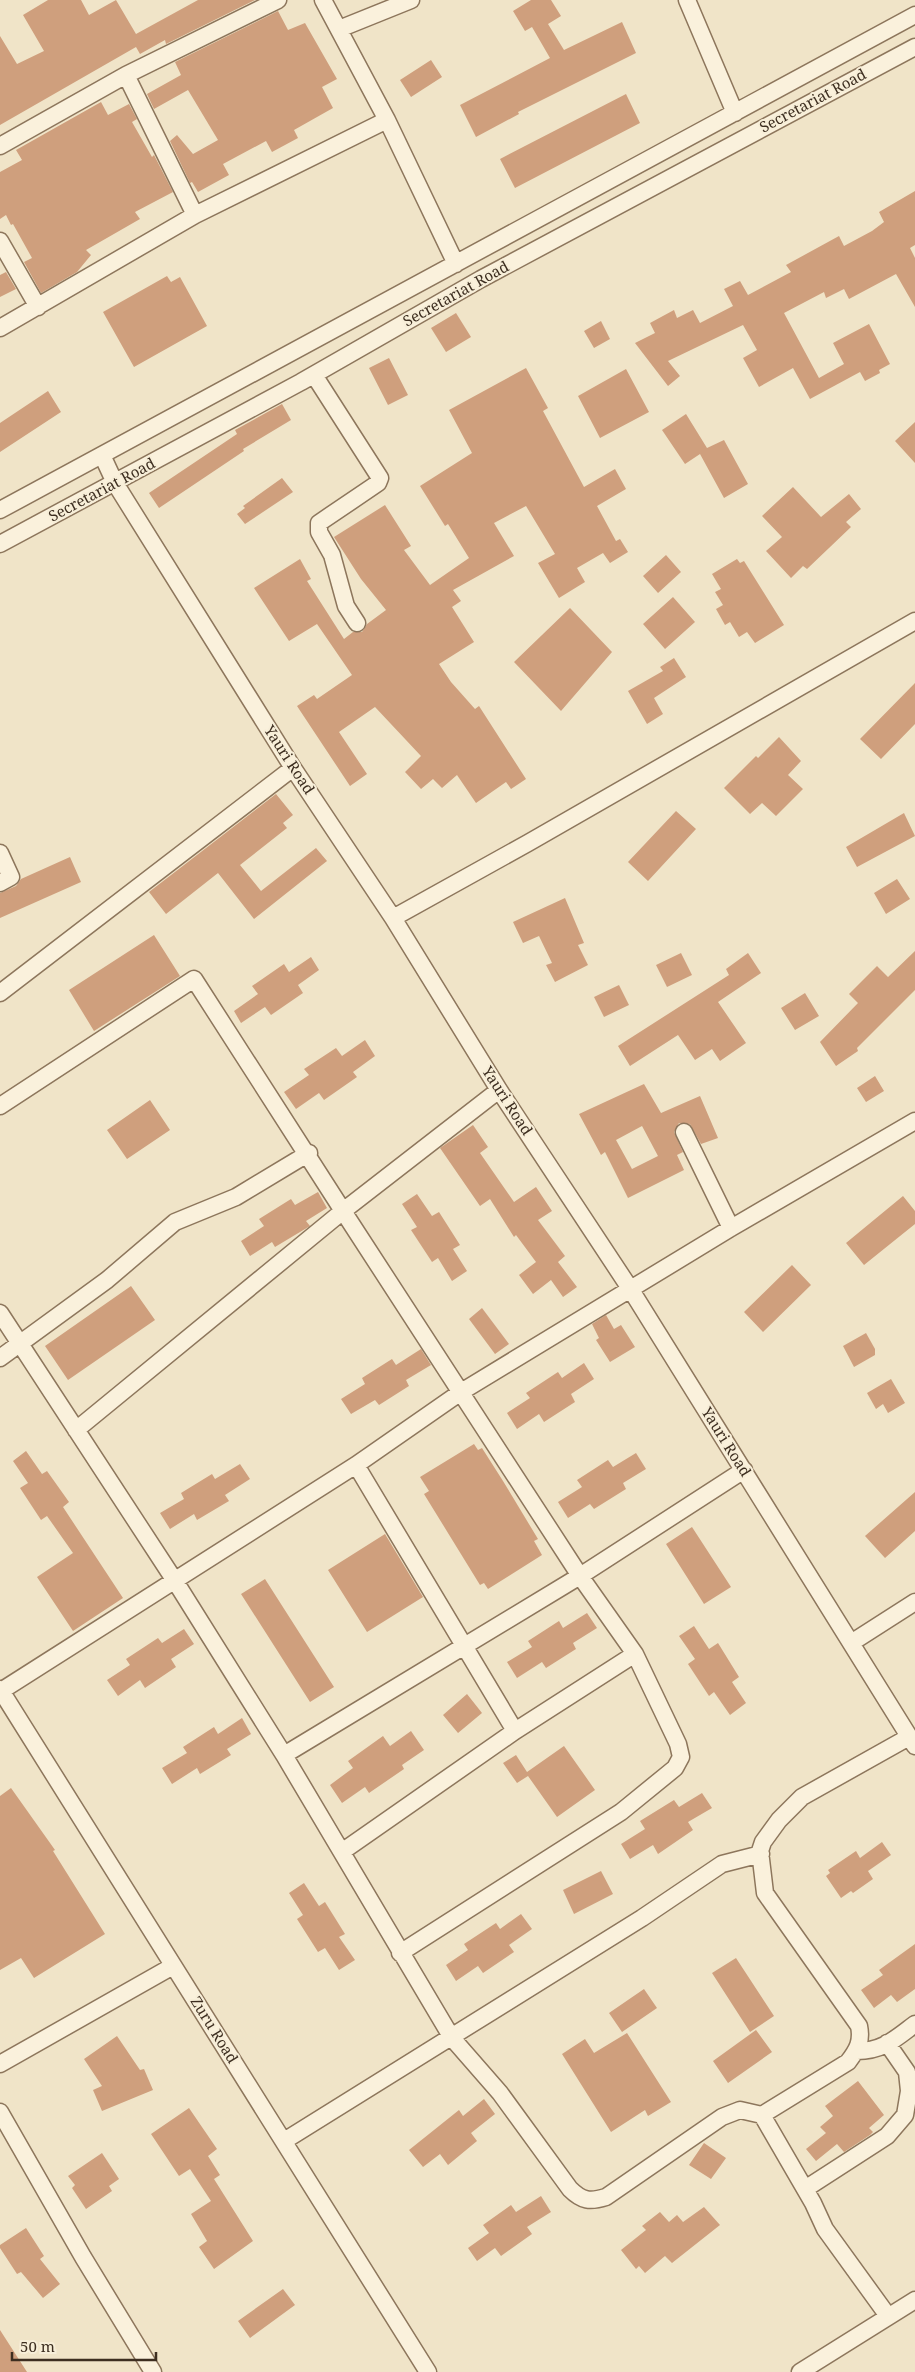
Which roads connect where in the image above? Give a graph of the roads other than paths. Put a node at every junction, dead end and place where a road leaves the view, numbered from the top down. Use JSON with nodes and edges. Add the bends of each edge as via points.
{"nodes":[{"id":1,"x":278,"y":0,"type":"edge"},
{"id":2,"x":323,"y":0,"type":"edge"},
{"id":3,"x":410,"y":0,"type":"edge"},
{"id":4,"x":687,"y":0,"type":"edge"},
{"id":5,"x":915,"y":15,"type":"edge"},
{"id":6,"x":339,"y":29,"type":"junction"},
{"id":7,"x":915,"y":47,"type":"edge"},
{"id":8,"x":126,"y":75,"type":"junction"},
{"id":9,"x":735,"y":113,"type":"junction"},
{"id":10,"x":388,"y":120,"type":"junction"},
{"id":11,"x":0,"y":146,"type":"edge"},
{"id":12,"x":195,"y":215,"type":"junction"},
{"id":13,"x":0,"y":241,"type":"edge"},
{"id":14,"x":456,"y":264,"type":"junction"},
{"id":15,"x":38,"y":307,"type":"junction"},
{"id":16,"x":0,"y":328,"type":"edge"},
{"id":17,"x":314,"y":375,"type":"junction"},
{"id":18,"x":102,"y":455,"type":"junction"},
{"id":19,"x":115,"y":483,"type":"junction"},
{"id":20,"x":0,"y":510,"type":"edge"},
{"id":21,"x":0,"y":544,"type":"edge"},
{"id":22,"x":915,"y":621,"type":"edge"},
{"id":23,"x":357,"y":622,"type":"dead end"},
{"id":24,"x":293,"y":768,"type":"junction"},
{"id":25,"x":0,"y":853,"type":"edge"},
{"id":26,"x":0,"y":883,"type":"edge"},
{"id":27,"x":393,"y":918,"type":"junction"},
{"id":28,"x":0,"y":993,"type":"edge"},
{"id":29,"x":499,"y":1090,"type":"junction"},
{"id":30,"x":0,"y":1106,"type":"edge"},
{"id":31,"x":915,"y":1121,"type":"edge"},
{"id":32,"x":684,"y":1132,"type":"dead end"},
{"id":33,"x":308,"y":1154,"type":"junction"},
{"id":34,"x":343,"y":1210,"type":"junction"},
{"id":35,"x":730,"y":1228,"type":"junction"},
{"id":36,"x":630,"y":1290,"type":"junction"},
{"id":37,"x":0,"y":1313,"type":"edge"},
{"id":38,"x":20,"y":1345,"type":"junction"},
{"id":39,"x":0,"y":1358,"type":"edge"},
{"id":40,"x":461,"y":1392,"type":"junction"},
{"id":41,"x":76,"y":1430,"type":"junction"},
{"id":42,"x":356,"y":1465,"type":"junction"},
{"id":43,"x":744,"y":1470,"type":"junction"},
{"id":44,"x":580,"y":1576,"type":"junction"},
{"id":45,"x":175,"y":1580,"type":"junction"},
{"id":46,"x":915,"y":1602,"type":"edge"},
{"id":47,"x":851,"y":1643,"type":"junction"},
{"id":48,"x":464,"y":1646,"type":"junction"},
{"id":49,"x":634,"y":1654,"type":"junction"},
{"id":50,"x":1,"y":1690,"type":"edge"},
{"id":51,"x":515,"y":1731,"type":"junction"},
{"id":52,"x":912,"y":1741,"type":"edge"},
{"id":53,"x":284,"y":1755,"type":"junction"},
{"id":54,"x":343,"y":1851,"type":"junction"},
{"id":55,"x":761,"y":1854,"type":"junction"},
{"id":56,"x":400,"y":1953,"type":"junction"},
{"id":57,"x":174,"y":1966,"type":"junction"},
{"id":58,"x":915,"y":2024,"type":"edge"},
{"id":59,"x":452,"y":2038,"type":"junction"},
{"id":60,"x":887,"y":2043,"type":"junction"},
{"id":61,"x":857,"y":2050,"type":"junction"},
{"id":62,"x":0,"y":2064,"type":"edge"},
{"id":63,"x":0,"y":2112,"type":"edge"},
{"id":64,"x":762,"y":2115,"type":"junction"},
{"id":65,"x":284,"y":2141,"type":"junction"},
{"id":66,"x":805,"y":2189,"type":"junction"},
{"id":67,"x":915,"y":2300,"type":"edge"},
{"id":68,"x":888,"y":2316,"type":"junction"},
{"id":69,"x":153,"y":2372,"type":"edge"},
{"id":70,"x":428,"y":2372,"type":"edge"},
{"id":71,"x":800,"y":2372,"type":"edge"}],
"edges":[{"from":1,"to":8,"type":"street"},
{"from":2,"to":6,"type":"street"},
{"from":3,"to":6,"type":"street"},
{"from":4,"to":9,"type":"street"},
{"from":5,"to":9,"type":"street","name":"Secretariat Road"},
{"from":6,"to":10,"type":"street"},
{"from":7,"to":17,"type":"street","name":"Secretariat Road","via":[[481,279]]},
{"from":8,"to":11,"type":"street"},
{"from":8,"to":12,"type":"street"},
{"from":9,"to":14,"type":"street","name":"Secretariat Road"},
{"from":10,"to":12,"type":"street"},
{"from":10,"to":14,"type":"street"},
{"from":12,"to":15,"type":"street"},
{"from":13,"to":15,"type":"street"},
{"from":14,"to":18,"type":"street","name":"Secretariat Road"},
{"from":15,"to":16,"type":"street"},
{"from":17,"to":19,"type":"street","name":"Secretariat Road"},
{"from":17,"to":23,"type":"street","via":[[380,478],[378,483],[319,523],[319,532],[332,555],[346,606]]},
{"from":18,"to":19,"type":"street","name":"Yauri Road"},
{"from":18,"to":20,"type":"street","name":"Secretariat Road"},
{"from":19,"to":21,"type":"street","name":"Secretariat Road"},
{"from":19,"to":24,"type":"street","name":"Yauri Road"},
{"from":22,"to":27,"type":"street"},
{"from":24,"to":27,"type":"street","name":"Yauri Road"},
{"from":24,"to":28,"type":"street"},
{"from":25,"to":26,"type":"street","via":[[11,877]]},
{"from":27,"to":29,"type":"street","name":"Yauri Road"},
{"from":29,"to":34,"type":"street"},
{"from":29,"to":36,"type":"street","name":"Yauri Road"},
{"from":30,"to":33,"type":"street","via":[[194,978]]},
{"from":31,"to":35,"type":"street"},
{"from":32,"to":35,"type":"street"},
{"from":33,"to":34,"type":"street"},
{"from":33,"to":38,"type":"street","via":[[236,1197],[175,1222],[107,1280]]},
{"from":34,"to":40,"type":"street"},
{"from":34,"to":41,"type":"street"},
{"from":35,"to":36,"type":"street"},
{"from":36,"to":40,"type":"street"},
{"from":36,"to":43,"type":"street","name":"Yauri Road"},
{"from":37,"to":38,"type":"street"},
{"from":38,"to":39,"type":"street"},
{"from":38,"to":41,"type":"street"},
{"from":40,"to":42,"type":"street"},
{"from":40,"to":44,"type":"street"},
{"from":41,"to":45,"type":"street"},
{"from":42,"to":45,"type":"street"},
{"from":42,"to":48,"type":"street"},
{"from":43,"to":44,"type":"street"},
{"from":43,"to":47,"type":"street","name":"Yauri Road"},
{"from":44,"to":48,"type":"street"},
{"from":44,"to":49,"type":"street"},
{"from":45,"to":50,"type":"street"},
{"from":45,"to":53,"type":"street"},
{"from":46,"to":47,"type":"street"},
{"from":47,"to":52,"type":"street","name":"Yauri Road"},
{"from":48,"to":51,"type":"street"},
{"from":48,"to":53,"type":"street"},
{"from":49,"to":51,"type":"street"},
{"from":49,"to":56,"type":"street","via":[[678,1744],[681,1757],[675,1768],[621,1812]]},
{"from":50,"to":57,"type":"street","name":"Zuru Road"},
{"from":51,"to":54,"type":"street"},
{"from":52,"to":55,"type":"street","via":[[802,1798],[779,1820],[764,1842]]},
{"from":53,"to":54,"type":"street"},
{"from":54,"to":56,"type":"street"},
{"from":55,"to":59,"type":"street","via":[[722,1864]]},
{"from":55,"to":61,"type":"street","via":[[765,1893],[859,2026],[861,2038]]},
{"from":56,"to":59,"type":"street"},
{"from":57,"to":62,"type":"street"},
{"from":57,"to":65,"type":"street","name":"Zuru Road"},
{"from":58,"to":60,"type":"street"},
{"from":59,"to":64,"type":"street","via":[[500,2093],[579,2198],[592,2201],[606,2196],[722,2117],[740,2110]]},
{"from":59,"to":65,"type":"street"},
{"from":60,"to":61,"type":"street","via":[[873,2051]]},
{"from":60,"to":66,"type":"street","via":[[907,2072],[905,2115],[887,2136]]},
{"from":61,"to":64,"type":"street","via":[[848,2062]]},
{"from":63,"to":69,"type":"street"},
{"from":64,"to":66,"type":"street"},
{"from":65,"to":70,"type":"street","name":"Zuru Road"},
{"from":66,"to":68,"type":"street","via":[[825,2229]]},
{"from":67,"to":68,"type":"street"},
{"from":68,"to":71,"type":"street"}]}
